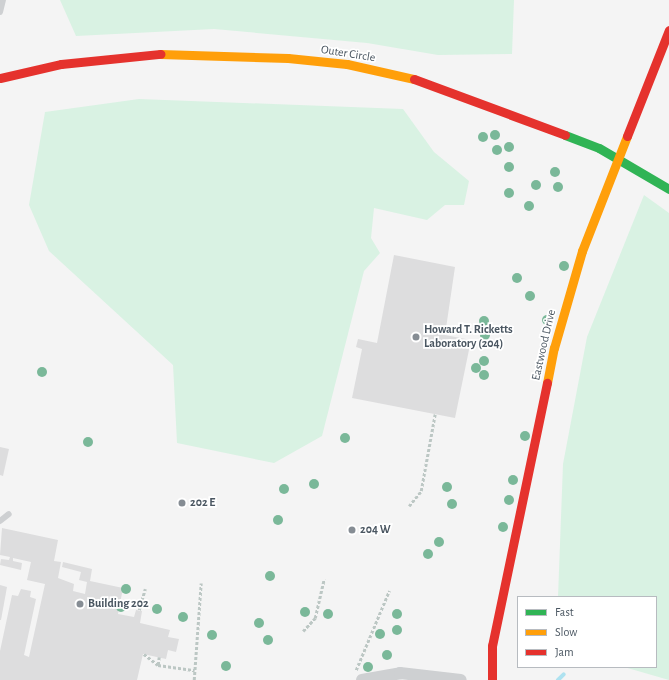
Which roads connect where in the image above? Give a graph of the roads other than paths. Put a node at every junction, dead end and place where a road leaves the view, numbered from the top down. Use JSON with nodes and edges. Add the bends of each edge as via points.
{"nodes":[{"id":1,"x":2,"y":0,"type":"edge"},
{"id":2,"x":0,"y":12,"type":"edge"},
{"id":3,"x":669,"y":30,"type":"edge"},
{"id":4,"x":0,"y":78,"type":"edge"},
{"id":5,"x":618,"y":159,"type":"junction"},
{"id":6,"x":669,"y":189,"type":"edge"},
{"id":7,"x":9,"y":514,"type":"dead end"},
{"id":8,"x":0,"y":521,"type":"edge"},
{"id":9,"x":358,"y":677,"type":"edge"},
{"id":10,"x":461,"y":680,"type":"edge"},
{"id":11,"x":492,"y":680,"type":"edge"}],
"edges":[{"from":1,"to":2,"type":"lane"},
{"from":3,"to":5,"type":"street","name":"Eastwood Drive"},
{"from":4,"to":5,"type":"street","name":"Outer Circle","via":[[68,63],[147,54],[288,58],[347,64],[416,79],[464,94],[599,148]]},
{"from":5,"to":6,"type":"street","name":"Outer Circle"},
{"from":5,"to":11,"type":"street","name":"Eastwood Drive","via":[[582,250],[554,348],[492,646]]},
{"from":7,"to":8,"type":"lane"},
{"from":9,"to":10,"type":"street","via":[[400,673]]}]}
